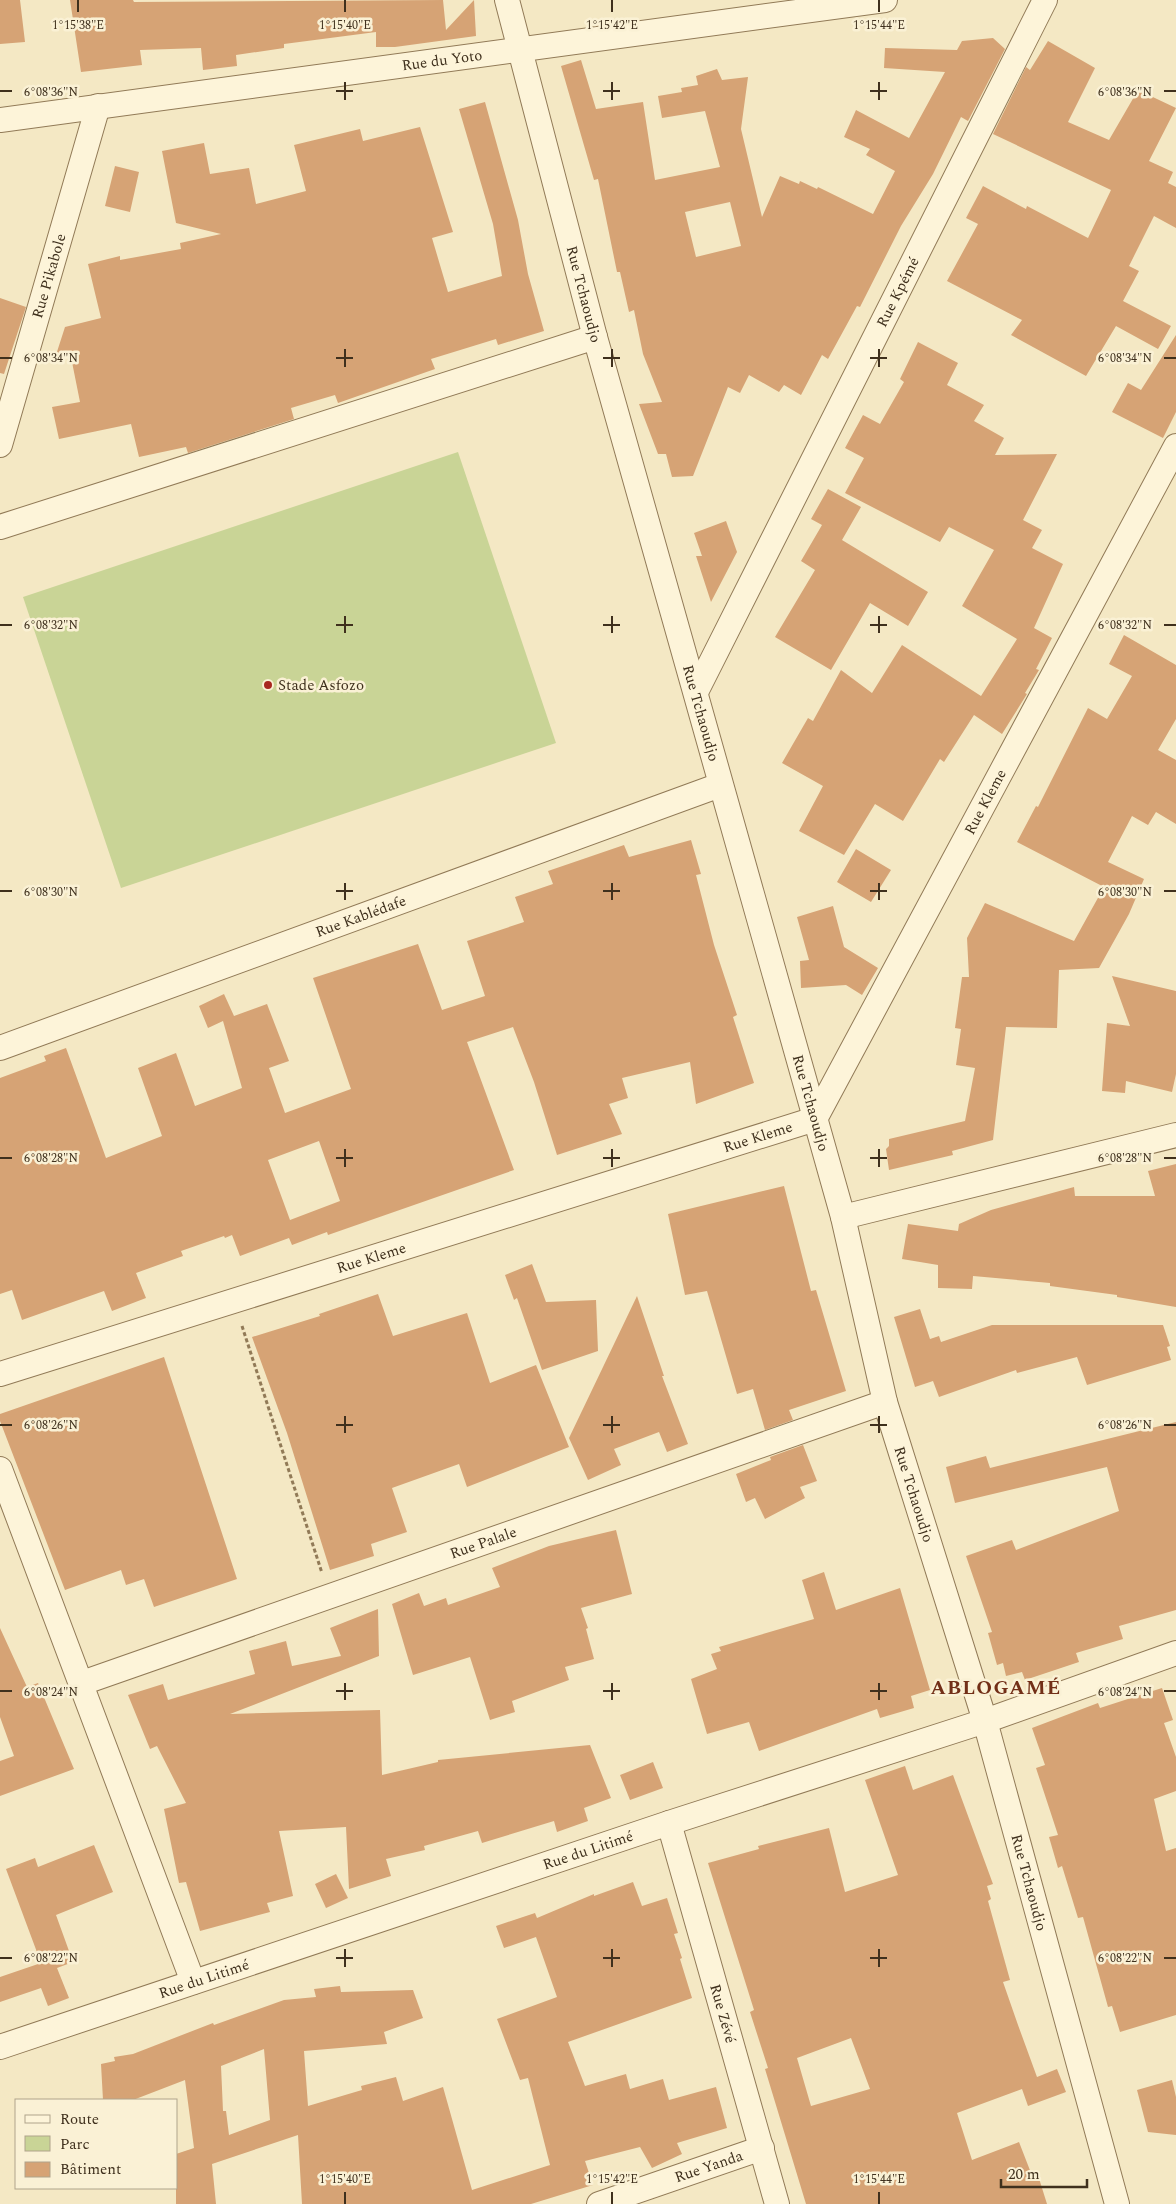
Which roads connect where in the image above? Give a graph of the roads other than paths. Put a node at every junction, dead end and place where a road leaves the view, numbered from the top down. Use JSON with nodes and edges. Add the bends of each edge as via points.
{"nodes":[{"id":1,"x":507,"y":0,"type":"edge"},
{"id":2,"x":885,"y":0,"type":"edge"},
{"id":3,"x":1045,"y":0,"type":"edge"},
{"id":4,"x":862,"y":1,"type":"edge"},
{"id":5,"x":521,"y":50,"type":"junction"},
{"id":6,"x":98,"y":106,"type":"junction"},
{"id":7,"x":0,"y":120,"type":"edge"},
{"id":8,"x":595,"y":337,"type":"junction"},
{"id":9,"x":0,"y":446,"type":"edge"},
{"id":10,"x":1176,"y":446,"type":"edge"},
{"id":11,"x":0,"y":527,"type":"edge"},
{"id":12,"x":696,"y":692,"type":"junction"},
{"id":13,"x":720,"y":785,"type":"junction"},
{"id":14,"x":0,"y":1048,"type":"edge"},
{"id":15,"x":816,"y":1119,"type":"junction"},
{"id":16,"x":1176,"y":1135,"type":"edge"},
{"id":17,"x":843,"y":1217,"type":"junction"},
{"id":18,"x":0,"y":1374,"type":"edge"},
{"id":19,"x":885,"y":1402,"type":"junction"},
{"id":20,"x":0,"y":1469,"type":"edge"},
{"id":21,"x":1176,"y":1653,"type":"edge"},
{"id":22,"x":82,"y":1683,"type":"junction"},
{"id":23,"x":985,"y":1721,"type":"junction"},
{"id":24,"x":669,"y":1823,"type":"junction"},
{"id":25,"x":193,"y":1982,"type":"junction"},
{"id":26,"x":0,"y":2046,"type":"edge"},
{"id":27,"x":762,"y":2148,"type":"junction"},
{"id":28,"x":599,"y":2204,"type":"edge"},
{"id":29,"x":777,"y":2204,"type":"edge"},
{"id":30,"x":1117,"y":2204,"type":"edge"}],
"edges":[{"from":1,"to":5,"type":"street","name":"Rue Tchaoudjo"},
{"from":2,"to":4,"type":"street","name":"Rue du Yoto"},
{"from":3,"to":12,"type":"street","name":"Rue Kpémé"},
{"from":4,"to":5,"type":"street","name":"Rue du Yoto"},
{"from":5,"to":6,"type":"street","name":"Rue du Yoto"},
{"from":5,"to":8,"type":"street","name":"Rue Tchaoudjo"},
{"from":6,"to":7,"type":"street","name":"Rue du Yoto"},
{"from":6,"to":9,"type":"street","name":"Rue Pikabole"},
{"from":8,"to":11,"type":"street"},
{"from":8,"to":12,"type":"street","name":"Rue Tchaoudjo"},
{"from":10,"to":15,"type":"street","name":"Rue Kleme"},
{"from":12,"to":13,"type":"street","name":"Rue Tchaoudjo"},
{"from":13,"to":14,"type":"street","name":"Rue Kablédafe"},
{"from":13,"to":15,"type":"street","name":"Rue Tchaoudjo"},
{"from":15,"to":17,"type":"street","name":"Rue Tchaoudjo"},
{"from":15,"to":18,"type":"street","name":"Rue Kleme"},
{"from":16,"to":17,"type":"street"},
{"from":17,"to":19,"type":"street","name":"Rue Tchaoudjo"},
{"from":19,"to":22,"type":"street","name":"Rue Palale"},
{"from":19,"to":23,"type":"street","name":"Rue Tchaoudjo"},
{"from":20,"to":22,"type":"street"},
{"from":21,"to":23,"type":"street","name":"Rue du Litimé"},
{"from":22,"to":25,"type":"street"},
{"from":23,"to":24,"type":"street","name":"Rue du Litimé"},
{"from":23,"to":30,"type":"street","name":"Rue Tchaoudjo"},
{"from":24,"to":25,"type":"street","name":"Rue du Litimé"},
{"from":24,"to":27,"type":"street","name":"Rue Zévé"},
{"from":25,"to":26,"type":"street","name":"Rue du Litimé"},
{"from":27,"to":28,"type":"street","name":"Rue Yanda"},
{"from":27,"to":29,"type":"street","name":"Rue Zévé"}]}
